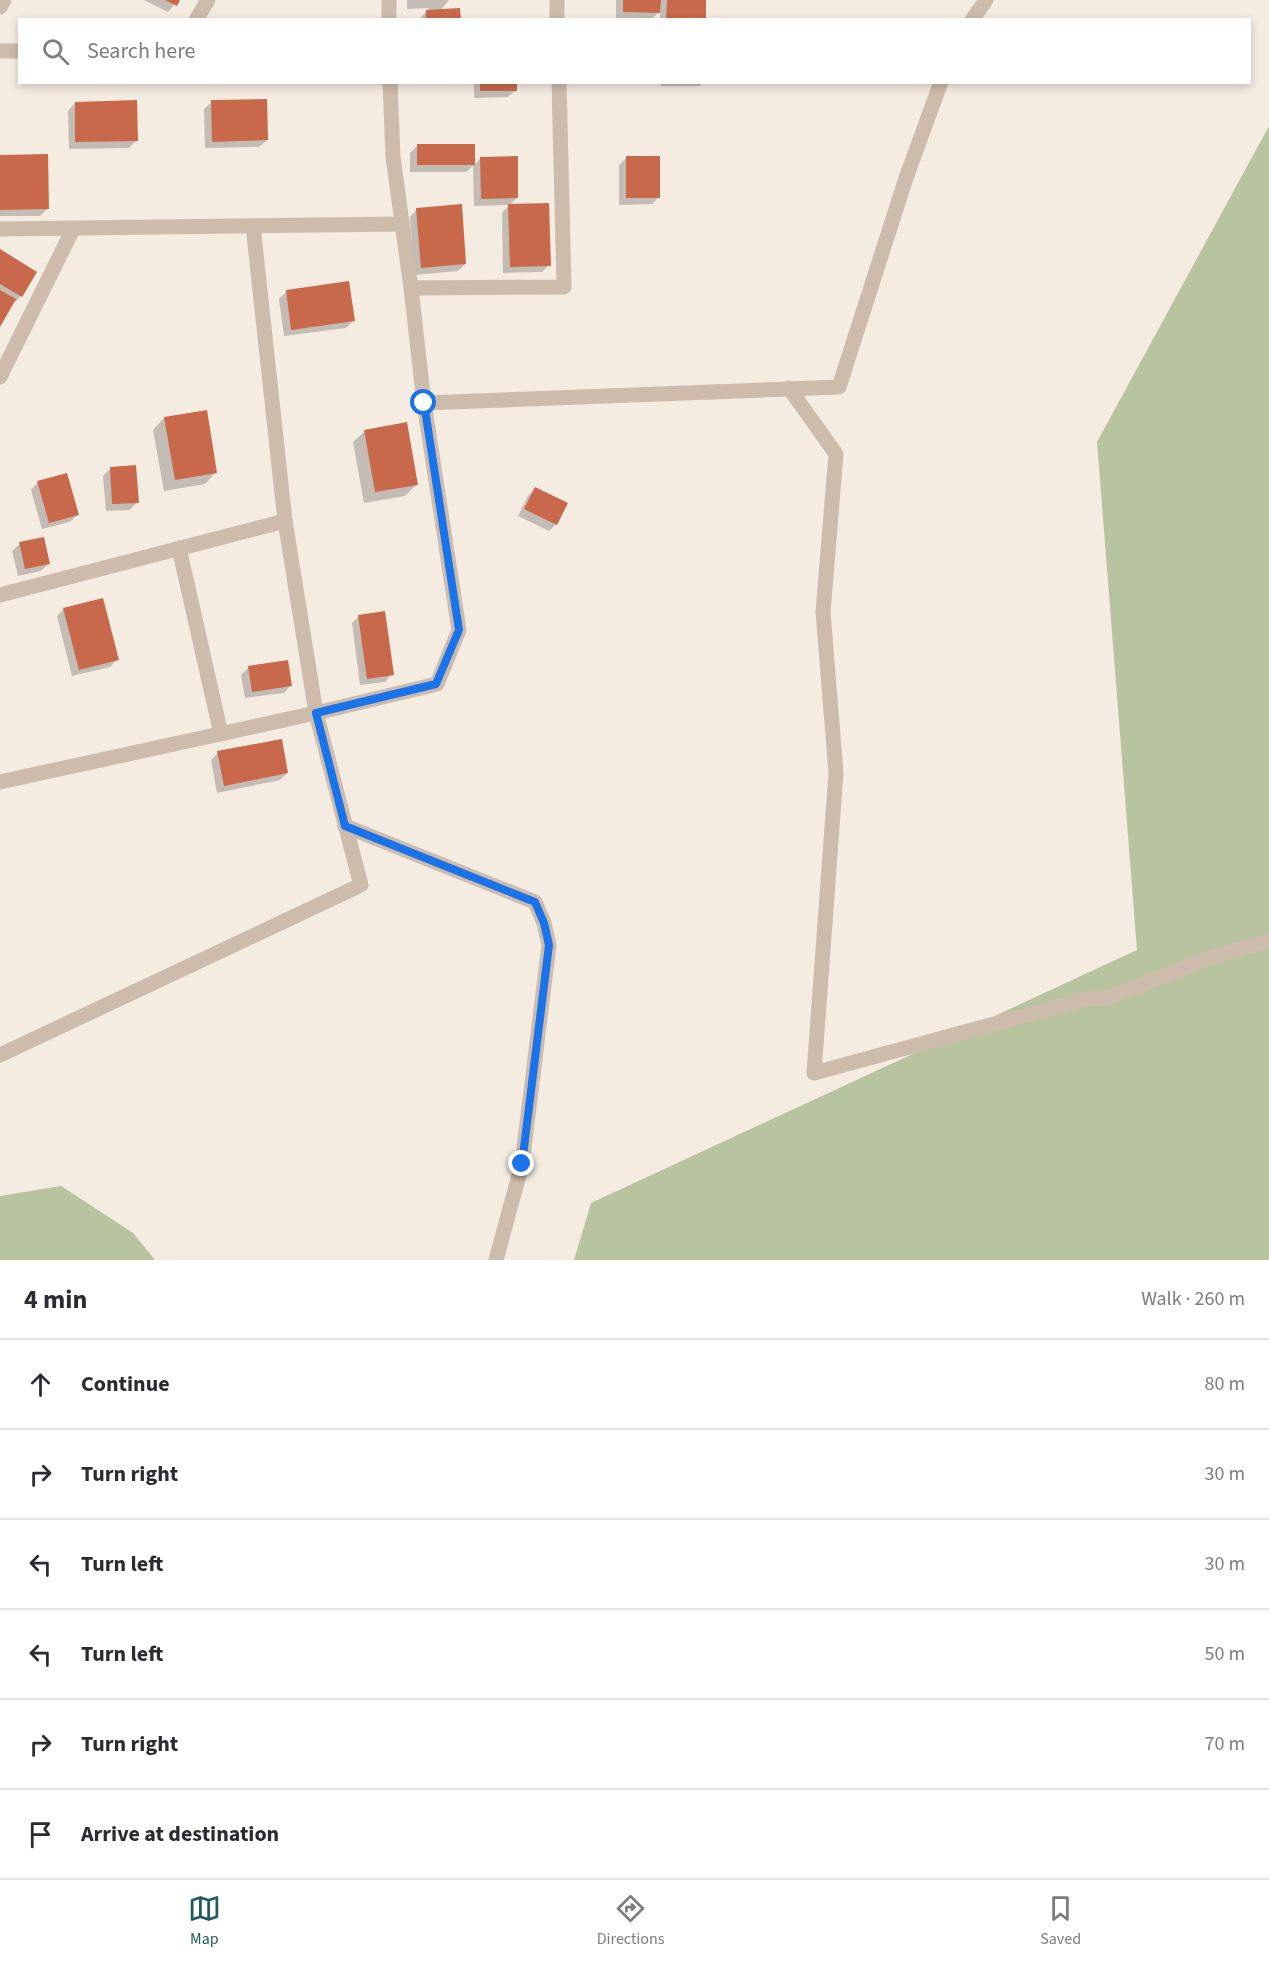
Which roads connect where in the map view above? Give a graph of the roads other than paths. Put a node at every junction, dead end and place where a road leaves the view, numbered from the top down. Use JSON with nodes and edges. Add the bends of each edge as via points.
{"nodes":[{"id":1,"x":4,"y":0,"type":"edge"},
{"id":2,"x":208,"y":0,"type":"edge"},
{"id":3,"x":388,"y":0,"type":"edge"},
{"id":4,"x":557,"y":0,"type":"edge"},
{"id":5,"x":986,"y":0,"type":"edge"},
{"id":6,"x":0,"y":7,"type":"edge"},
{"id":7,"x":197,"y":18,"type":"edge"},
{"id":8,"x":389,"y":18,"type":"edge"},
{"id":9,"x":557,"y":18,"type":"edge"},
{"id":10,"x":973,"y":18,"type":"edge"},
{"id":11,"x":0,"y":51,"type":"edge"},
{"id":12,"x":18,"y":51,"type":"edge"},
{"id":13,"x":390,"y":84,"type":"edge"},
{"id":14,"x":559,"y":84,"type":"edge"},
{"id":15,"x":939,"y":84,"type":"edge"},
{"id":16,"x":402,"y":224,"type":"junction"},
{"id":17,"x":253,"y":226,"type":"junction"},
{"id":18,"x":73,"y":228,"type":"junction"},
{"id":19,"x":0,"y":230,"type":"edge"},
{"id":20,"x":411,"y":288,"type":"junction"},
{"id":21,"x":0,"y":377,"type":"edge"},
{"id":22,"x":789,"y":388,"type":"junction"},
{"id":23,"x":424,"y":403,"type":"junction"},
{"id":24,"x":285,"y":521,"type":"junction"},
{"id":25,"x":179,"y":548,"type":"junction"},
{"id":26,"x":0,"y":594,"type":"edge"},
{"id":27,"x":316,"y":713,"type":"junction"},
{"id":28,"x":221,"y":734,"type":"junction"},
{"id":29,"x":0,"y":782,"type":"edge"},
{"id":30,"x":345,"y":826,"type":"junction"},
{"id":31,"x":1269,"y":941,"type":"edge"},
{"id":32,"x":0,"y":1055,"type":"edge"},
{"id":33,"x":496,"y":1260,"type":"edge"}],
"edges":[{"from":1,"to":6,"type":"street"},
{"from":2,"to":7,"type":"street"},
{"from":3,"to":8,"type":"street"},
{"from":4,"to":9,"type":"street"},
{"from":5,"to":10,"type":"street"},
{"from":11,"to":12,"type":"street"},
{"from":13,"to":16,"type":"street","via":[[393,157]]},
{"from":14,"to":20,"type":"street","via":[[564,287]]},
{"from":15,"to":22,"type":"street","via":[[839,387]]},
{"from":16,"to":17,"type":"street"},
{"from":16,"to":20,"type":"street"},
{"from":17,"to":18,"type":"street"},
{"from":17,"to":24,"type":"street"},
{"from":18,"to":19,"type":"street"},
{"from":18,"to":21,"type":"street"},
{"from":20,"to":23,"type":"street"},
{"from":22,"to":23,"type":"street"},
{"from":22,"to":31,"type":"street","via":[[836,454],[823,612],[836,773],[814,1073],[1086,999],[1106,999],[1212,957]]},
{"from":23,"to":27,"type":"street","via":[[459,630],[436,684]]},
{"from":24,"to":25,"type":"street"},
{"from":24,"to":27,"type":"street"},
{"from":25,"to":26,"type":"street"},
{"from":25,"to":28,"type":"street"},
{"from":27,"to":28,"type":"street"},
{"from":27,"to":30,"type":"street"},
{"from":28,"to":29,"type":"street"},
{"from":30,"to":32,"type":"street","via":[[361,885]]},
{"from":30,"to":33,"type":"street","via":[[535,902],[544,923],[549,945],[522,1164]]}]}
